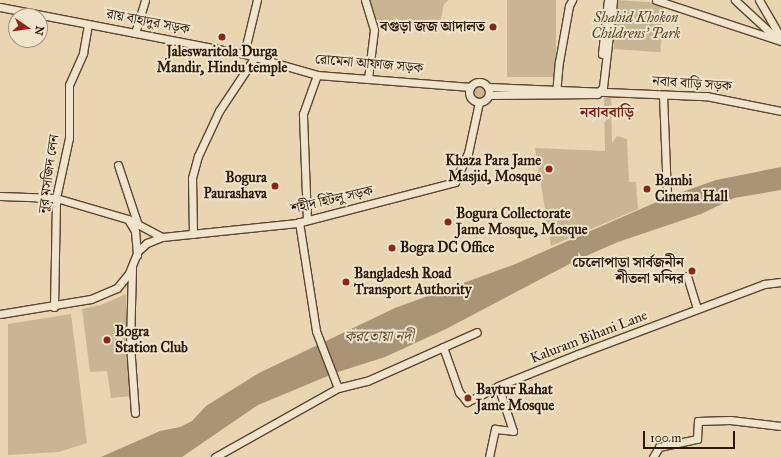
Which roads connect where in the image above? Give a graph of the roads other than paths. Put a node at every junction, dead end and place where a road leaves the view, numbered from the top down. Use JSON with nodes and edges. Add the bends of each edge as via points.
{"nodes":[{"id":1,"x":145,"y":0,"type":"edge"},
{"id":2,"x":258,"y":0,"type":"edge"},
{"id":3,"x":365,"y":0,"type":"edge"},
{"id":4,"x":572,"y":0,"type":"edge"},
{"id":5,"x":608,"y":0,"type":"edge"},
{"id":6,"x":614,"y":0,"type":"edge"},
{"id":7,"x":656,"y":0,"type":"edge"},
{"id":8,"x":735,"y":0,"type":"edge"},
{"id":9,"x":759,"y":0,"type":"edge"},
{"id":10,"x":665,"y":1,"type":"edge"},
{"id":11,"x":0,"y":7,"type":"edge"},
{"id":12,"x":88,"y":24,"type":"junction"},
{"id":13,"x":135,"y":33,"type":"junction"},
{"id":14,"x":780,"y":40,"type":"edge"},
{"id":15,"x":244,"y":54,"type":"junction"},
{"id":16,"x":255,"y":56,"type":"junction"},
{"id":17,"x":317,"y":75,"type":"junction"},
{"id":18,"x":368,"y":80,"type":"junction"},
{"id":19,"x":471,"y":87,"type":"junction"},
{"id":20,"x":488,"y":87,"type":"junction"},
{"id":21,"x":593,"y":90,"type":"junction"},
{"id":22,"x":601,"y":91,"type":"junction"},
{"id":23,"x":556,"y":93,"type":"junction"},
{"id":24,"x":489,"y":95,"type":"junction"},
{"id":25,"x":663,"y":95,"type":"junction"},
{"id":26,"x":479,"y":102,"type":"junction"},
{"id":27,"x":781,"y":111,"type":"edge"},
{"id":28,"x":118,"y":165,"type":"dead end"},
{"id":29,"x":667,"y":193,"type":"dead end"},
{"id":30,"x":0,"y":196,"type":"edge"},
{"id":31,"x":56,"y":198,"type":"junction"},
{"id":32,"x":128,"y":219,"type":"junction"},
{"id":33,"x":307,"y":220,"type":"junction"},
{"id":34,"x":299,"y":222,"type":"junction"},
{"id":35,"x":138,"y":225,"type":"junction"},
{"id":36,"x":193,"y":234,"type":"junction"},
{"id":37,"x":162,"y":237,"type":"junction"},
{"id":38,"x":136,"y":257,"type":"junction"},
{"id":39,"x":132,"y":266,"type":"junction"},
{"id":40,"x":687,"y":276,"type":"dead end"},
{"id":41,"x":781,"y":282,"type":"edge"},
{"id":42,"x":54,"y":307,"type":"junction"},
{"id":43,"x":697,"y":309,"type":"junction"},
{"id":44,"x":0,"y":314,"type":"edge"},
{"id":45,"x":477,"y":332,"type":"dead end"},
{"id":46,"x":443,"y":347,"type":"junction"},
{"id":47,"x":498,"y":386,"type":"junction"},
{"id":48,"x":338,"y":388,"type":"junction"},
{"id":49,"x":135,"y":412,"type":"dead end"},
{"id":50,"x":781,"y":426,"type":"edge"},
{"id":51,"x":215,"y":457,"type":"edge"},
{"id":52,"x":490,"y":457,"type":"edge"},
{"id":53,"x":653,"y":457,"type":"edge"}],
"edges":[{"from":1,"to":13,"type":"street"},
{"from":2,"to":15,"type":"street"},
{"from":3,"to":18,"type":"street","via":[[374,30]]},
{"from":4,"to":23,"type":"street","via":[[558,62]]},
{"from":5,"to":21,"type":"street","via":[[599,83]]},
{"from":6,"to":22,"type":"street"},
{"from":7,"to":10,"type":"street"},
{"from":8,"to":14,"type":"street"},
{"from":9,"to":14,"type":"street"},
{"from":10,"to":14,"type":"street"},
{"from":11,"to":12,"type":"street","name":"রায় বাহাদুর সড়ক"},
{"from":12,"to":13,"type":"street","name":"রায় বাহাদুর সড়ক"},
{"from":12,"to":31,"type":"street","name":"নূর মসজিদ লেন","via":[[83,52],[69,84],[69,138]]},
{"from":13,"to":15,"type":"street","name":"রায় বাহাদুর সড়ক"},
{"from":15,"to":16,"type":"street","name":"রোমেনা আফাজ সড়ক"},
{"from":16,"to":17,"type":"street","name":"রোমেনা আফাজ সড়ক"},
{"from":16,"to":36,"type":"street","via":[[219,111],[198,156],[192,178]]},
{"from":17,"to":18,"type":"street","name":"রোমেনা আফাজ সড়ক"},
{"from":17,"to":33,"type":"street","via":[[303,114]]},
{"from":18,"to":19,"type":"street","name":"রোমেনা আফাজ সড়ক"},
{"from":19,"to":20,"type":"street","via":[[480,82]]},
{"from":19,"to":26,"type":"street","via":[[470,95]]},
{"from":20,"to":23,"type":"street","name":"নবাব বাড়ি সড়ক"},
{"from":20,"to":24,"type":"street"},
{"from":21,"to":22,"type":"street","name":"নবাব বাড়ি সড়ক"},
{"from":21,"to":23,"type":"street","name":"নবাব বাড়ি সড়ক"},
{"from":22,"to":23,"type":"street","name":"নবাব বাড়ি সড়ক","via":[[592,96]]},
{"from":22,"to":25,"type":"street","name":"নবাব বাড়ি সড়ক"},
{"from":23,"to":24,"type":"street","name":"নবাব বাড়ি সড়ক"},
{"from":24,"to":26,"type":"street"},
{"from":25,"to":27,"type":"street","name":"নবাব বাড়ি সড়ক","via":[[706,96]]},
{"from":25,"to":29,"type":"street"},
{"from":26,"to":33,"type":"street","name":"শহীদ হিটলু সড়ক","via":[[468,153],[455,182]]},
{"from":28,"to":35,"type":"street"},
{"from":30,"to":31,"type":"street"},
{"from":31,"to":32,"type":"street"},
{"from":31,"to":42,"type":"street","name":"নূর মসজিদ লেন"},
{"from":32,"to":35,"type":"street"},
{"from":32,"to":38,"type":"street","via":[[135,231]]},
{"from":33,"to":34,"type":"street","name":"শহীদ হিটলু সড়ক"},
{"from":34,"to":36,"type":"street","name":"শহীদ হিটলু সড়ক"},
{"from":34,"to":48,"type":"street","via":[[316,331]]},
{"from":35,"to":37,"type":"street"},
{"from":36,"to":37,"type":"street","name":"শহীদ হিটলু সড়ক"},
{"from":37,"to":38,"type":"street","name":"শহীদ হিটলু সড়ক","via":[[146,243]]},
{"from":38,"to":39,"type":"street"},
{"from":39,"to":42,"type":"street","via":[[116,288],[91,299]]},
{"from":39,"to":49,"type":"street","via":[[130,344]]},
{"from":40,"to":43,"type":"street"},
{"from":41,"to":43,"type":"street","name":"Kaluram Bihani Lane","via":[[764,284]]},
{"from":42,"to":44,"type":"street"},
{"from":43,"to":47,"type":"street","name":"Kaluram Bihani Lane"},
{"from":45,"to":46,"type":"street"},
{"from":46,"to":47,"type":"street","name":"Kaluram Bihani Lane","via":[[465,402]]},
{"from":46,"to":48,"type":"street","via":[[367,381]]},
{"from":47,"to":52,"type":"street","via":[[513,432],[495,429]]},
{"from":48,"to":51,"type":"street"},
{"from":50,"to":53,"type":"street","via":[[730,420],[698,421],[697,439],[659,447]]}]}
